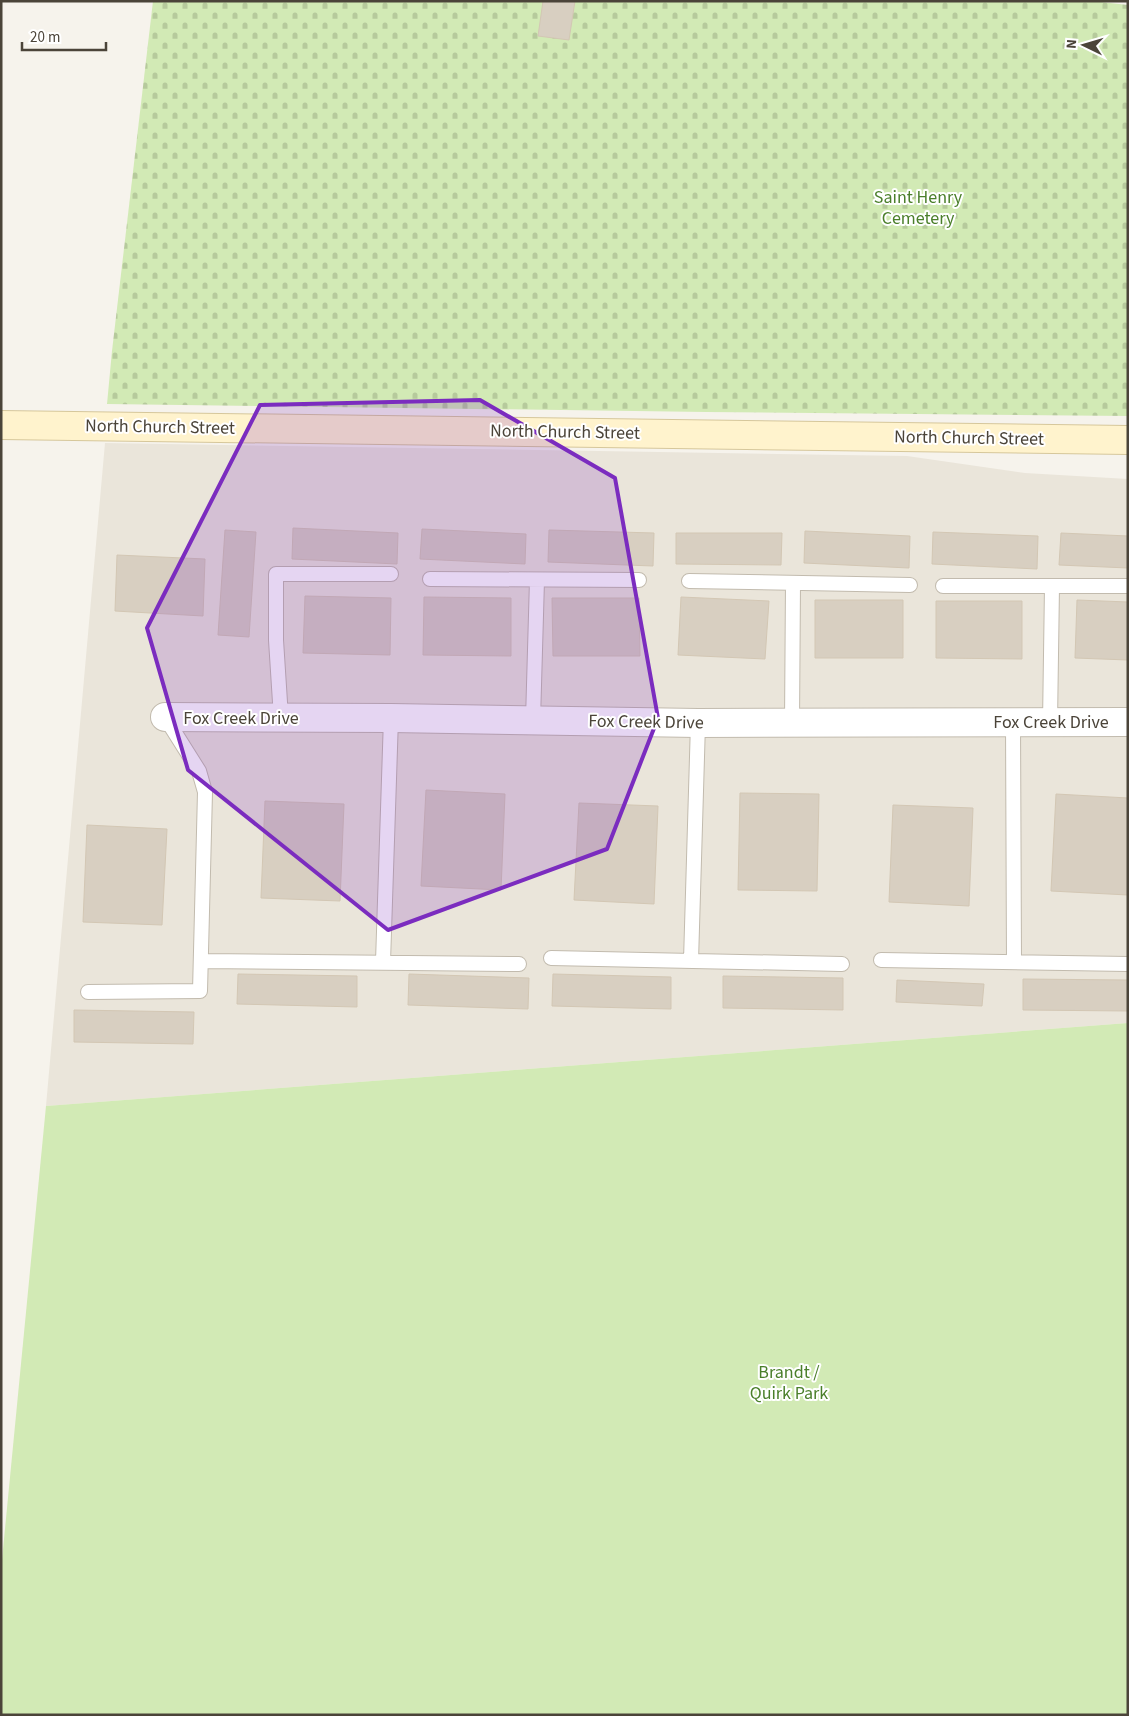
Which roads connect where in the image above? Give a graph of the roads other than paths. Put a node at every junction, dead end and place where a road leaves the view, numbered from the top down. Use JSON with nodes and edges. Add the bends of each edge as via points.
{"nodes":[{"id":1,"x":1,"y":425,"type":"edge"},
{"id":2,"x":1128,"y":440,"type":"edge"},
{"id":3,"x":391,"y":574,"type":"dead end"},
{"id":4,"x":430,"y":579,"type":"dead end"},
{"id":5,"x":537,"y":580,"type":"junction"},
{"id":6,"x":639,"y":580,"type":"dead end"},
{"id":7,"x":689,"y":581,"type":"dead end"},
{"id":8,"x":793,"y":583,"type":"junction"},
{"id":9,"x":910,"y":585,"type":"dead end"},
{"id":10,"x":943,"y":586,"type":"dead end"},
{"id":11,"x":1052,"y":586,"type":"junction"},
{"id":12,"x":1128,"y":586,"type":"edge"},
{"id":13,"x":165,"y":717,"type":"joint"},
{"id":14,"x":282,"y":718,"type":"junction"},
{"id":15,"x":391,"y":718,"type":"junction"},
{"id":16,"x":533,"y":720,"type":"junction"},
{"id":17,"x":1013,"y":722,"type":"junction"},
{"id":18,"x":1050,"y":722,"type":"junction"},
{"id":19,"x":1128,"y":722,"type":"edge"},
{"id":20,"x":698,"y":723,"type":"junction"},
{"id":21,"x":792,"y":723,"type":"junction"},
{"id":22,"x":551,"y":958,"type":"dead end"},
{"id":23,"x":881,"y":960,"type":"dead end"},
{"id":24,"x":691,"y":961,"type":"junction"},
{"id":25,"x":201,"y":962,"type":"junction"},
{"id":26,"x":384,"y":962,"type":"junction"},
{"id":27,"x":1014,"y":962,"type":"junction"},
{"id":28,"x":519,"y":964,"type":"dead end"},
{"id":29,"x":842,"y":964,"type":"dead end"},
{"id":30,"x":1128,"y":964,"type":"edge"},
{"id":31,"x":88,"y":992,"type":"dead end"}],
"edges":[{"from":1,"to":2,"type":"main road","name":"North Church Street"},
{"from":3,"to":14,"type":"lane","via":[[276,574],[276,640]]},
{"from":4,"to":5,"type":"lane"},
{"from":5,"to":6,"type":"lane"},
{"from":5,"to":16,"type":"lane"},
{"from":7,"to":8,"type":"lane"},
{"from":8,"to":9,"type":"lane"},
{"from":8,"to":21,"type":"lane"},
{"from":10,"to":11,"type":"lane"},
{"from":11,"to":12,"type":"lane"},
{"from":11,"to":18,"type":"lane"},
{"from":13,"to":14,"type":"street","name":"Fox Creek Drive"},
{"from":13,"to":25,"type":"lane","via":[[199,771],[205,792]]},
{"from":14,"to":15,"type":"street","name":"Fox Creek Drive"},
{"from":15,"to":16,"type":"street","name":"Fox Creek Drive"},
{"from":15,"to":26,"type":"lane"},
{"from":16,"to":20,"type":"street","name":"Fox Creek Drive"},
{"from":17,"to":18,"type":"street","name":"Fox Creek Drive"},
{"from":17,"to":21,"type":"street","name":"Fox Creek Drive"},
{"from":17,"to":27,"type":"lane"},
{"from":18,"to":19,"type":"street","name":"Fox Creek Drive"},
{"from":20,"to":21,"type":"street","name":"Fox Creek Drive"},
{"from":20,"to":24,"type":"lane"},
{"from":22,"to":24,"type":"lane"},
{"from":23,"to":27,"type":"lane"},
{"from":24,"to":29,"type":"lane"},
{"from":25,"to":26,"type":"lane"},
{"from":25,"to":31,"type":"lane","via":[[200,991]]},
{"from":26,"to":28,"type":"lane"},
{"from":27,"to":30,"type":"lane"}]}
